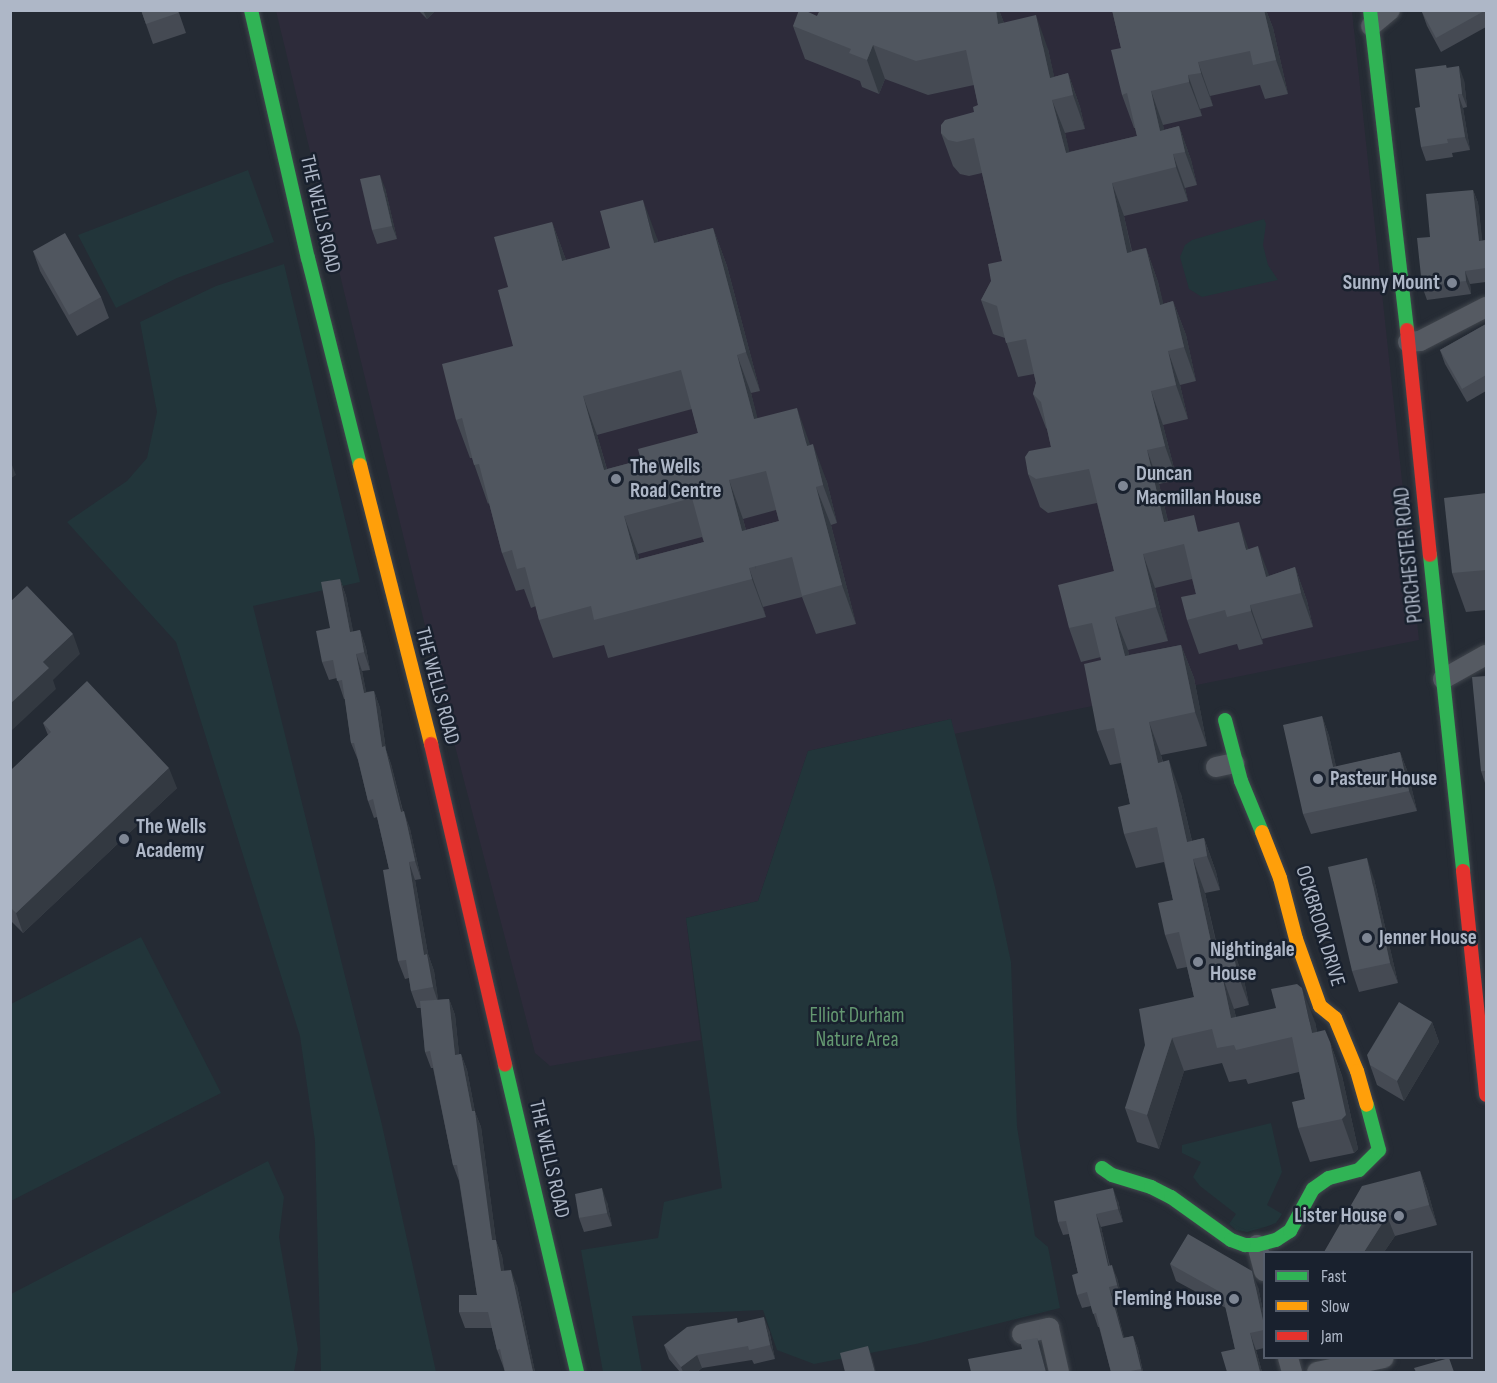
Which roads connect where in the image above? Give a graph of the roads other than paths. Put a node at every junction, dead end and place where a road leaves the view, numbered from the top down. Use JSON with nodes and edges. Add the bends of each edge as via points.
{"nodes":[{"id":1,"x":251,"y":10,"type":"edge"},
{"id":2,"x":1390,"y":10,"type":"edge"},
{"id":3,"x":1370,"y":18,"type":"edge"},
{"id":4,"x":1486,"y":307,"type":"edge"},
{"id":5,"x":1408,"y":342,"type":"junction"},
{"id":6,"x":1486,"y":655,"type":"edge"},
{"id":7,"x":1443,"y":679,"type":"junction"},
{"id":8,"x":1225,"y":720,"type":"dead end"},
{"id":9,"x":1482,"y":1002,"type":"edge"},
{"id":10,"x":1486,"y":1095,"type":"edge"},
{"id":11,"x":1102,"y":1168,"type":"dead end"},
{"id":12,"x":1257,"y":1245,"type":"junction"},
{"id":13,"x":1263,"y":1267,"type":"edge"},
{"id":14,"x":1022,"y":1334,"type":"dead end"},
{"id":15,"x":1379,"y":1359,"type":"edge"},
{"id":16,"x":577,"y":1372,"type":"edge"},
{"id":17,"x":1059,"y":1372,"type":"edge"},
{"id":18,"x":1317,"y":1372,"type":"edge"}],
"edges":[{"from":1,"to":16,"type":"street","name":"THE WELLS ROAD","via":[[308,258],[433,754]]},
{"from":2,"to":3,"type":"street"},
{"from":3,"to":5,"type":"street","name":"PORCHESTER ROAD"},
{"from":4,"to":5,"type":"street","via":[[1420,341]]},
{"from":5,"to":7,"type":"street","name":"PORCHESTER ROAD"},
{"from":6,"to":7,"type":"street"},
{"from":7,"to":9,"type":"street","name":"PORCHESTER ROAD"},
{"from":8,"to":12,"type":"street","name":"OCKBROOK DRIVE","via":[[1226,765],[1280,878],[1296,939],[1320,1005],[1335,1018],[1357,1071],[1379,1150],[1359,1170],[1329,1178],[1313,1189],[1290,1231]]},
{"from":9,"to":10,"type":"street","name":"PORCHESTER ROAD"},
{"from":11,"to":12,"type":"street","via":[[1171,1197],[1231,1239]]},
{"from":12,"to":13,"type":"street"},
{"from":14,"to":17,"type":"street","via":[[1049,1328]]},
{"from":15,"to":18,"type":"street"}]}
